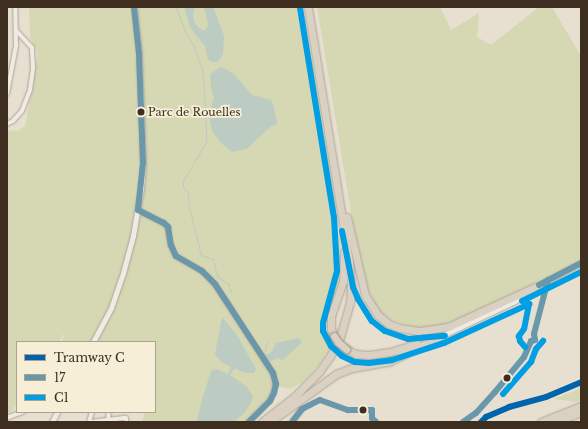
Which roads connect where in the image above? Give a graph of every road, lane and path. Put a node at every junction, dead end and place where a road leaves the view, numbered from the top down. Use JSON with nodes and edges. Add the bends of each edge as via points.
{"nodes":[{"id":1,"x":15,"y":7,"type":"edge"},
{"id":2,"x":134,"y":7,"type":"edge"},
{"id":3,"x":308,"y":7,"type":"edge"},
{"id":4,"x":313,"y":7,"type":"edge"},
{"id":5,"x":16,"y":31,"type":"junction"},
{"id":6,"x":7,"y":75,"type":"edge"},
{"id":7,"x":12,"y":76,"type":"junction"},
{"id":8,"x":7,"y":94,"type":"edge"},
{"id":9,"x":7,"y":124,"type":"edge"},
{"id":10,"x":138,"y":210,"type":"junction"},
{"id":11,"x":345,"y":216,"type":"junction"},
{"id":12,"x":581,"y":263,"type":"edge"},
{"id":13,"x":536,"y":287,"type":"junction"},
{"id":14,"x":441,"y":336,"type":"junction"},
{"id":15,"x":93,"y":341,"type":"edge"},
{"id":16,"x":581,"y":406,"type":"edge"},
{"id":17,"x":300,"y":410,"type":"dead end"},
{"id":18,"x":581,"y":412,"type":"edge"},
{"id":19,"x":20,"y":413,"type":"edge"},
{"id":20,"x":56,"y":413,"type":"edge"},
{"id":21,"x":109,"y":413,"type":"edge"},
{"id":22,"x":7,"y":418,"type":"edge"},
{"id":23,"x":110,"y":420,"type":"junction"},
{"id":24,"x":52,"y":422,"type":"edge"},
{"id":25,"x":90,"y":422,"type":"edge"},
{"id":26,"x":127,"y":422,"type":"edge"},
{"id":27,"x":249,"y":422,"type":"edge"},
{"id":28,"x":262,"y":422,"type":"edge"},
{"id":29,"x":270,"y":422,"type":"edge"},
{"id":30,"x":292,"y":422,"type":"edge"},
{"id":31,"x":542,"y":422,"type":"edge"},
{"id":32,"x":556,"y":422,"type":"edge"}],
"edges":[{"from":1,"to":5,"type":"street"},
{"from":2,"to":10,"type":"street","via":[[139,53],[143,163]]},
{"from":3,"to":11,"type":"highway"},
{"from":4,"to":11,"type":"highway"},
{"from":5,"to":7,"type":"street"},
{"from":5,"to":9,"type":"street","via":[[32,48],[33,68],[30,90],[22,111]]},
{"from":6,"to":7,"type":"street"},
{"from":7,"to":8,"type":"street"},
{"from":10,"to":15,"type":"street","via":[[118,291]]},
{"from":10,"to":27,"type":"street","via":[[168,227],[176,256],[202,272],[215,284],[273,373],[276,384],[274,393],[270,401]]},
{"from":11,"to":13,"type":"highway","via":[[365,296],[378,315],[389,324],[419,331],[448,327]]},
{"from":11,"to":14,"type":"highway","bridge":true,"via":[[345,272],[332,316],[331,329],[334,336],[346,349],[356,354],[370,355],[402,349]]},
{"from":11,"to":28,"type":"highway","via":[[351,289],[344,325],[331,355],[320,372]]},
{"from":11,"to":29,"type":"highway","via":[[355,288],[352,315],[345,337],[324,373]]},
{"from":12,"to":13,"type":"street"},
{"from":13,"to":14,"type":"street","via":[[513,302]]},
{"from":14,"to":29,"type":"highway","via":[[390,361],[352,368],[336,374]]},
{"from":16,"to":31,"type":"highway"},
{"from":17,"to":30,"type":"street"},
{"from":18,"to":32,"type":"highway"},
{"from":19,"to":22,"type":"street"},
{"from":20,"to":24,"type":"street"},
{"from":21,"to":23,"type":"street"},
{"from":23,"to":25,"type":"street"},
{"from":23,"to":26,"type":"street","via":[[126,418]]}]}
